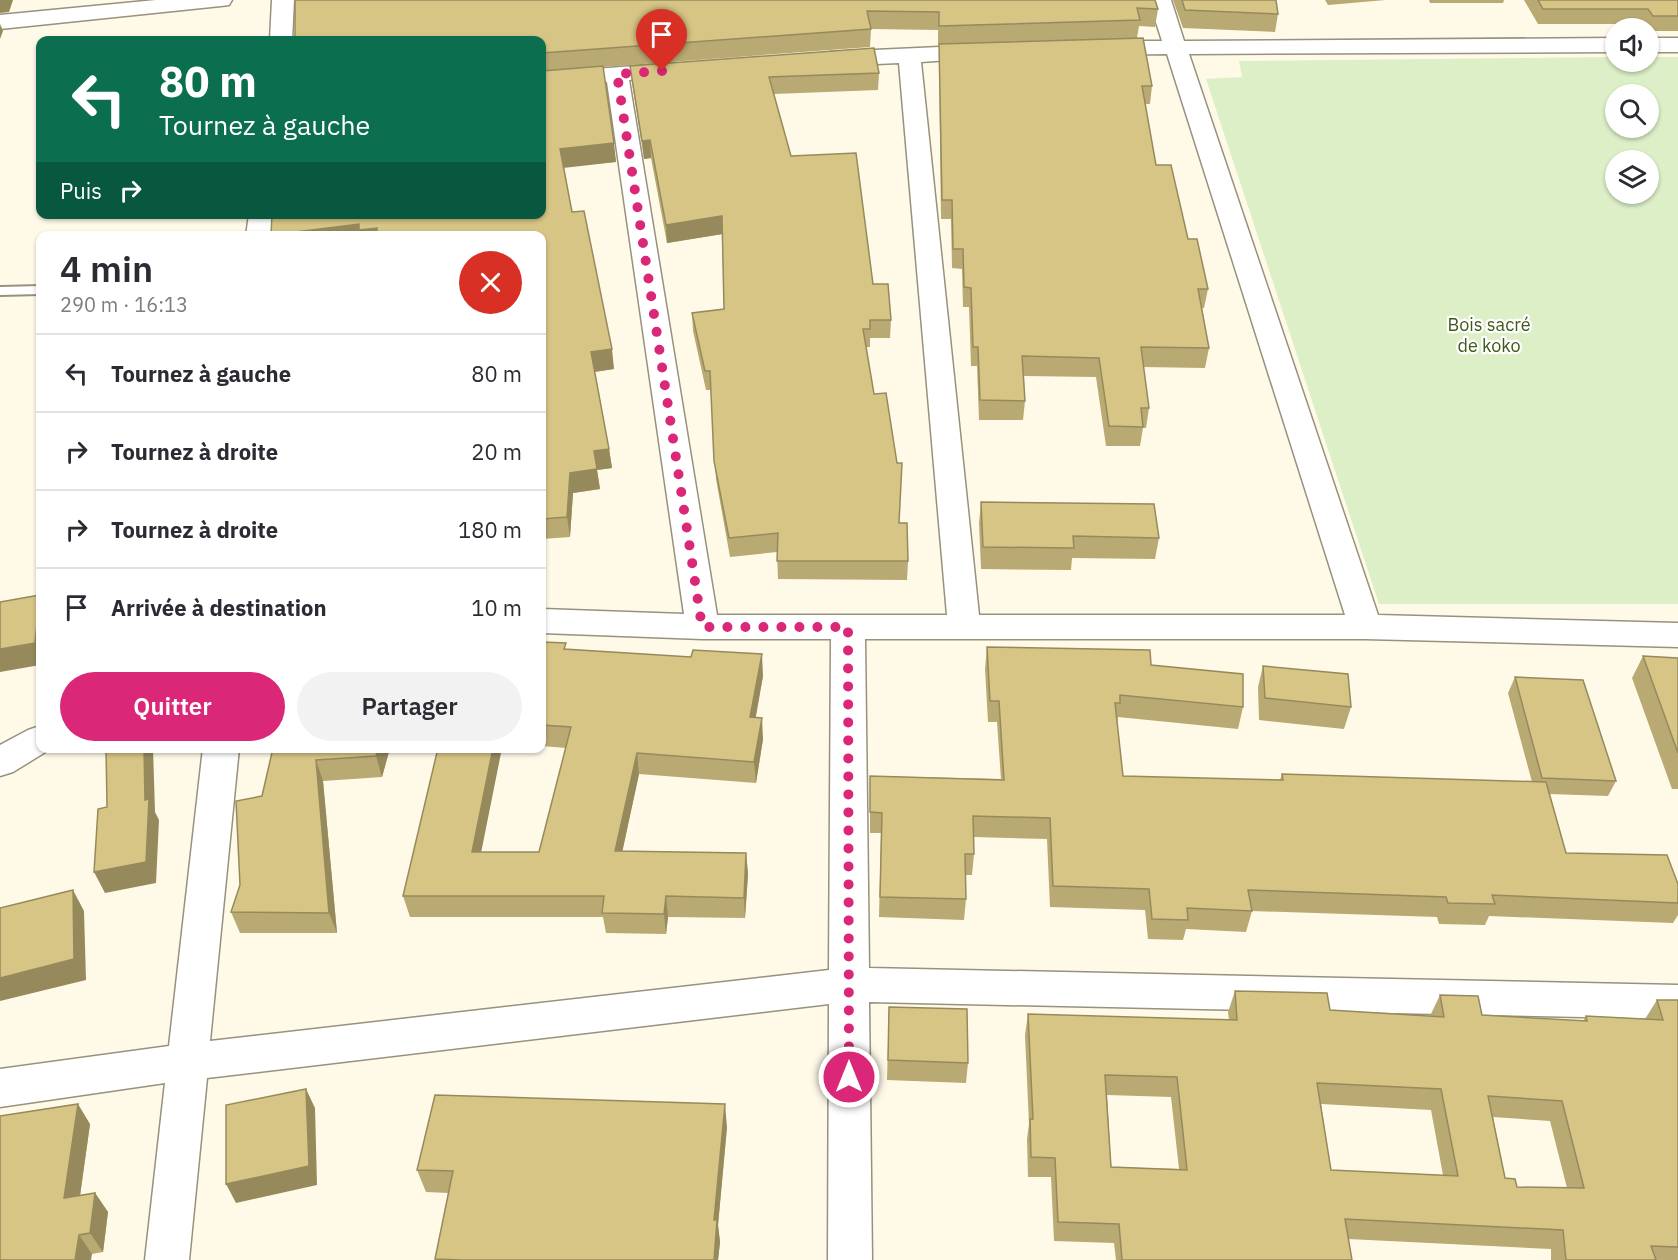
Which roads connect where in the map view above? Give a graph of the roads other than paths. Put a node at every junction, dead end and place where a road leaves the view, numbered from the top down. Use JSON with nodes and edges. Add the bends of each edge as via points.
{"nodes":[{"id":1,"x":221,"y":0,"type":"edge"},
{"id":2,"x":283,"y":0,"type":"edge"},
{"id":3,"x":1160,"y":0,"type":"edge"},
{"id":4,"x":0,"y":22,"type":"edge"},
{"id":5,"x":281,"y":36,"type":"edge"},
{"id":6,"x":1605,"y":45,"type":"edge"},
{"id":7,"x":1659,"y":45,"type":"edge"},
{"id":8,"x":1678,"y":45,"type":"edge"},
{"id":9,"x":1175,"y":46,"type":"junction"},
{"id":10,"x":1083,"y":49,"type":"edge"},
{"id":11,"x":1001,"y":51,"type":"edge"},
{"id":12,"x":909,"y":54,"type":"junction"},
{"id":13,"x":815,"y":60,"type":"edge"},
{"id":14,"x":699,"y":68,"type":"edge"},
{"id":15,"x":617,"y":74,"type":"junction"},
{"id":16,"x":546,"y":80,"type":"edge"},
{"id":17,"x":36,"y":290,"type":"edge"},
{"id":18,"x":0,"y":291,"type":"edge"},
{"id":19,"x":546,"y":621,"type":"edge"},
{"id":20,"x":702,"y":627,"type":"junction"},
{"id":21,"x":848,"y":627,"type":"junction"},
{"id":22,"x":964,"y":627,"type":"junction"},
{"id":23,"x":1365,"y":627,"type":"junction"},
{"id":24,"x":1678,"y":635,"type":"edge"},
{"id":25,"x":36,"y":741,"type":"edge"},
{"id":26,"x":219,"y":753,"type":"edge"},
{"id":27,"x":0,"y":762,"type":"edge"},
{"id":28,"x":849,"y":985,"type":"junction"},
{"id":29,"x":1678,"y":1002,"type":"edge"},
{"id":30,"x":188,"y":1062,"type":"junction"},
{"id":31,"x":0,"y":1088,"type":"edge"},
{"id":32,"x":167,"y":1260,"type":"edge"},
{"id":33,"x":850,"y":1260,"type":"edge"}],
"edges":[{"from":1,"to":4,"type":"street"},
{"from":2,"to":5,"type":"street"},
{"from":3,"to":9,"type":"street"},
{"from":6,"to":9,"type":"street"},
{"from":7,"to":8,"type":"street"},
{"from":9,"to":10,"type":"street"},
{"from":9,"to":23,"type":"street"},
{"from":11,"to":12,"type":"street"},
{"from":12,"to":13,"type":"street"},
{"from":12,"to":22,"type":"street"},
{"from":14,"to":15,"type":"street"},
{"from":15,"to":16,"type":"street"},
{"from":15,"to":20,"type":"street"},
{"from":17,"to":18,"type":"lane"},
{"from":19,"to":20,"type":"street"},
{"from":20,"to":21,"type":"street"},
{"from":21,"to":22,"type":"street"},
{"from":21,"to":28,"type":"street"},
{"from":22,"to":23,"type":"street"},
{"from":23,"to":24,"type":"street"},
{"from":25,"to":27,"type":"street"},
{"from":26,"to":30,"type":"street"},
{"from":28,"to":29,"type":"street"},
{"from":28,"to":30,"type":"street"},
{"from":28,"to":33,"type":"street"},
{"from":30,"to":31,"type":"street"},
{"from":30,"to":32,"type":"street"}]}
